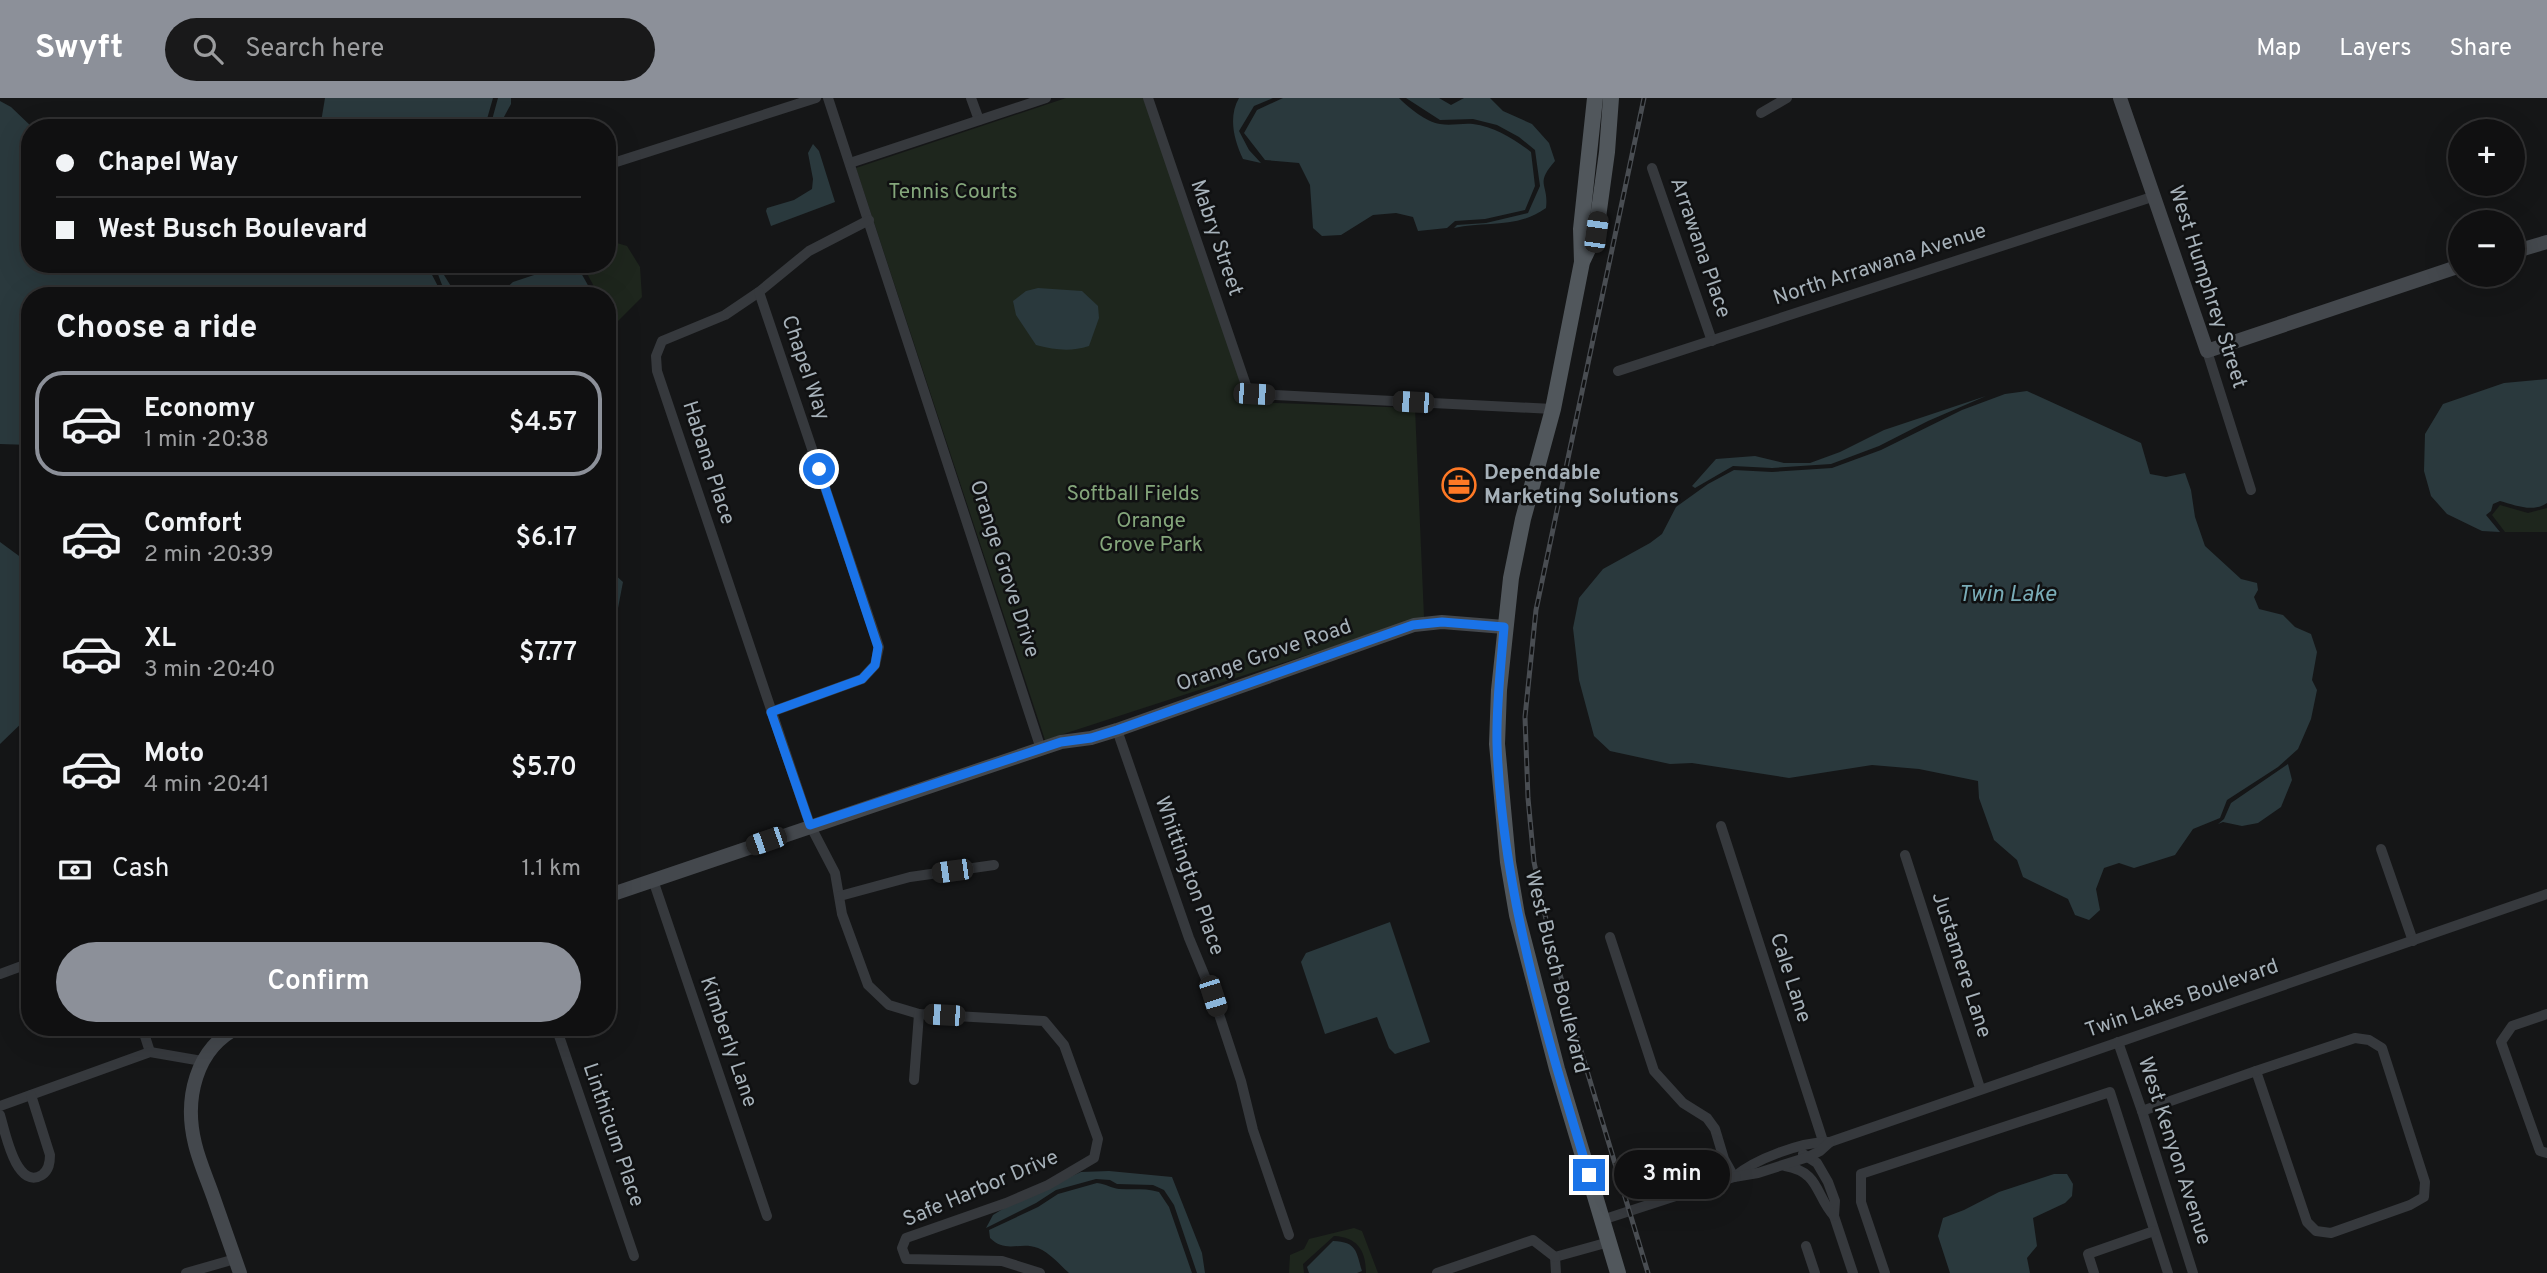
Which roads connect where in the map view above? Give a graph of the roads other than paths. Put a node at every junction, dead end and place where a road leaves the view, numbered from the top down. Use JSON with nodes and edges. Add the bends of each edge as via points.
{"nodes":[{"id":1,"x":816,"y":98,"type":"edge"},
{"id":2,"x":828,"y":98,"type":"edge"},
{"id":3,"x":971,"y":98,"type":"edge"},
{"id":4,"x":1046,"y":98,"type":"edge"},
{"id":5,"x":1148,"y":98,"type":"edge"},
{"id":6,"x":1595,"y":98,"type":"edge"},
{"id":7,"x":1611,"y":98,"type":"edge"},
{"id":8,"x":1787,"y":98,"type":"edge"},
{"id":9,"x":2120,"y":98,"type":"edge"},
{"id":10,"x":1761,"y":113,"type":"dead end"},
{"id":11,"x":979,"y":120,"type":"junction"},
{"id":12,"x":616,"y":162,"type":"edge"},
{"id":13,"x":850,"y":163,"type":"junction"},
{"id":14,"x":1652,"y":168,"type":"dead end"},
{"id":15,"x":2155,"y":196,"type":"junction"},
{"id":16,"x":869,"y":220,"type":"junction"},
{"id":17,"x":2547,"y":242,"type":"edge"},
{"id":18,"x":2525,"y":249,"type":"edge"},
{"id":19,"x":1582,"y":262,"type":"junction"},
{"id":20,"x":2448,"y":270,"type":"edge"},
{"id":21,"x":759,"y":292,"type":"junction"},
{"id":22,"x":1712,"y":341,"type":"junction"},
{"id":23,"x":2207,"y":351,"type":"junction"},
{"id":24,"x":1618,"y":371,"type":"dead end"},
{"id":25,"x":1553,"y":409,"type":"junction"},
{"id":26,"x":2251,"y":490,"type":"dead end"},
{"id":27,"x":1504,"y":627,"type":"junction"},
{"id":28,"x":771,"y":712,"type":"junction"},
{"id":29,"x":1117,"y":730,"type":"junction"},
{"id":30,"x":1041,"y":749,"type":"junction"},
{"id":31,"x":810,"y":825,"type":"junction"},
{"id":32,"x":1721,"y":826,"type":"dead end"},
{"id":33,"x":2381,"y":849,"type":"dead end"},
{"id":34,"x":1905,"y":855,"type":"dead end"},
{"id":35,"x":994,"y":865,"type":"dead end"},
{"id":36,"x":653,"y":880,"type":"junction"},
{"id":37,"x":616,"y":893,"type":"edge"},
{"id":38,"x":2547,"y":894,"type":"edge"},
{"id":39,"x":840,"y":896,"type":"junction"},
{"id":40,"x":1609,"y":937,"type":"dead end"},
{"id":41,"x":2413,"y":941,"type":"junction"},
{"id":42,"x":21,"y":966,"type":"edge"},
{"id":43,"x":0,"y":974,"type":"edge"},
{"id":44,"x":919,"y":1014,"type":"junction"},
{"id":45,"x":2547,"y":1014,"type":"edge"},
{"id":46,"x":145,"y":1036,"type":"edge"},
{"id":47,"x":224,"y":1036,"type":"edge"},
{"id":48,"x":559,"y":1036,"type":"edge"},
{"id":49,"x":2118,"y":1042,"type":"junction"},
{"id":50,"x":150,"y":1052,"type":"junction"},
{"id":51,"x":202,"y":1061,"type":"junction"},
{"id":52,"x":2256,"y":1070,"type":"junction"},
{"id":53,"x":914,"y":1080,"type":"dead end"},
{"id":54,"x":1980,"y":1088,"type":"junction"},
{"id":55,"x":31,"y":1095,"type":"junction"},
{"id":56,"x":0,"y":1107,"type":"edge"},
{"id":57,"x":2142,"y":1111,"type":"junction"},
{"id":58,"x":0,"y":1115,"type":"edge"},
{"id":59,"x":1826,"y":1141,"type":"junction"},
{"id":60,"x":1792,"y":1150,"type":"junction"},
{"id":61,"x":2547,"y":1153,"type":"edge"},
{"id":62,"x":1808,"y":1157,"type":"junction"},
{"id":63,"x":1781,"y":1166,"type":"junction"},
{"id":64,"x":1734,"y":1177,"type":"junction"},
{"id":65,"x":767,"y":1216,"type":"dead end"},
{"id":66,"x":1834,"y":1216,"type":"junction"},
{"id":67,"x":1602,"y":1220,"type":"junction"},
{"id":68,"x":2154,"y":1231,"type":"junction"},
{"id":69,"x":1289,"y":1235,"type":"dead end"},
{"id":70,"x":1609,"y":1242,"type":"junction"},
{"id":71,"x":1806,"y":1246,"type":"dead end"},
{"id":72,"x":634,"y":1256,"type":"dead end"},
{"id":73,"x":1555,"y":1257,"type":"junction"},
{"id":74,"x":237,"y":1266,"type":"edge"},
{"id":75,"x":2167,"y":1271,"type":"edge"},
{"id":76,"x":186,"y":1273,"type":"edge"},
{"id":77,"x":1040,"y":1273,"type":"edge"},
{"id":78,"x":1437,"y":1273,"type":"edge"},
{"id":79,"x":1556,"y":1273,"type":"edge"},
{"id":80,"x":1618,"y":1273,"type":"edge"},
{"id":81,"x":1815,"y":1273,"type":"edge"},
{"id":82,"x":1853,"y":1273,"type":"edge"},
{"id":83,"x":1885,"y":1273,"type":"edge"},
{"id":84,"x":2094,"y":1273,"type":"edge"},
{"id":85,"x":2155,"y":1273,"type":"edge"},
{"id":86,"x":2193,"y":1273,"type":"edge"}],
"edges":[{"from":1,"to":12,"type":"street"},
{"from":2,"to":13,"type":"street","name":"Orange Grove Drive"},
{"from":3,"to":11,"type":"street"},
{"from":4,"to":11,"type":"street"},
{"from":5,"to":25,"type":"street","name":"Mabry Street","via":[[1248,391]]},
{"from":6,"to":19,"type":"main road","name":"West Busch Boulevard","via":[[1581,229]]},
{"from":7,"to":19,"type":"main road","name":"West Busch Boulevard","via":[[1596,232]]},
{"from":8,"to":10,"type":"street"},
{"from":9,"to":15,"type":"street","name":"West Humphrey Street"},
{"from":11,"to":13,"type":"street"},
{"from":13,"to":16,"type":"street","name":"Orange Grove Drive"},
{"from":14,"to":22,"type":"street","name":"Arrawana Place"},
{"from":15,"to":22,"type":"street","name":"North Arrawana Avenue"},
{"from":15,"to":23,"type":"street","name":"West Humphrey Street"},
{"from":16,"to":21,"type":"street","name":"Habana Place","via":[[809,251]]},
{"from":16,"to":30,"type":"street","name":"Orange Grove Drive"},
{"from":17,"to":18,"type":"street"},
{"from":19,"to":25,"type":"main road","name":"West Busch Boulevard"},
{"from":20,"to":23,"type":"street"},
{"from":21,"to":28,"type":"street","name":"Habana Place","via":[[725,315],[662,341],[656,356],[657,371]]},
{"from":21,"to":28,"type":"street","name":"Chapel Way","via":[[878,647],[875,665],[862,679]]},
{"from":22,"to":24,"type":"street","name":"North Arrawana Avenue"},
{"from":23,"to":26,"type":"street","name":"West Humphrey Street"},
{"from":25,"to":27,"type":"main road","name":"West Busch Boulevard","via":[[1523,519]]},
{"from":27,"to":29,"type":"street","name":"Orange Grove Road","via":[[1442,622],[1413,625]]},
{"from":27,"to":67,"type":"main road","name":"West Busch Boulevard","via":[[1497,744],[1508,862],[1557,1069]]},
{"from":28,"to":31,"type":"street","name":"Habana Place"},
{"from":29,"to":30,"type":"street","name":"Orange Grove Road"},
{"from":29,"to":69,"type":"street","name":"Whittington Place","via":[[1213,996]]},
{"from":30,"to":31,"type":"street"},
{"from":31,"to":36,"type":"street"},
{"from":31,"to":39,"type":"street","name":"Safe Harbor Drive","via":[[835,873]]},
{"from":32,"to":59,"type":"street","name":"Cale Lane"},
{"from":33,"to":41,"type":"street"},
{"from":34,"to":54,"type":"street","name":"Justamere Lane"},
{"from":35,"to":39,"type":"street","via":[[910,877]]},
{"from":36,"to":37,"type":"street"},
{"from":36,"to":65,"type":"street","name":"Kimberly Lane"},
{"from":38,"to":41,"type":"street","name":"Twin Lakes Boulevard"},
{"from":39,"to":44,"type":"street","name":"Safe Harbor Drive","via":[[868,985],[889,1005]]},
{"from":40,"to":64,"type":"street","via":[[1654,1071],[1683,1103],[1707,1118]]},
{"from":41,"to":49,"type":"street","name":"Twin Lakes Boulevard"},
{"from":42,"to":43,"type":"street"},
{"from":44,"to":53,"type":"street"},
{"from":44,"to":77,"type":"street","name":"Safe Harbor Drive","via":[[1044,1021],[1064,1045],[1098,1139],[1094,1158],[1006,1203],[905,1238],[902,1248],[906,1259],[914,1261],[1002,1261]]},
{"from":45,"to":61,"type":"street","via":[[2512,1026],[2501,1042],[2540,1151]]},
{"from":46,"to":50,"type":"street"},
{"from":47,"to":51,"type":"street"},
{"from":48,"to":72,"type":"street","name":"Linthicum Place"},
{"from":49,"to":54,"type":"street","name":"Twin Lakes Boulevard"},
{"from":49,"to":57,"type":"street","name":"West Kenyon Avenue"},
{"from":50,"to":51,"type":"street"},
{"from":50,"to":55,"type":"street"},
{"from":51,"to":74,"type":"street","via":[[192,1094],[195,1144]]},
{"from":52,"to":52,"type":"street","via":[[2355,1038],[2382,1048],[2425,1182],[2424,1197],[2331,1233],[2316,1231],[2307,1222]]},
{"from":52,"to":57,"type":"street"},
{"from":54,"to":59,"type":"street","name":"Twin Lakes Boulevard"},
{"from":55,"to":56,"type":"street"},
{"from":55,"to":58,"type":"street","via":[[50,1155],[50,1164],[41,1175],[31,1178],[18,1168]]},
{"from":57,"to":86,"type":"street","name":"West Kenyon Avenue"},
{"from":59,"to":60,"type":"street","name":"Twin Lakes Boulevard"},
{"from":59,"to":62,"type":"street","name":"Twin Lakes Boulevard"},
{"from":60,"to":62,"type":"street"},
{"from":60,"to":64,"type":"street","name":"Twin Lakes Boulevard","via":[[1754,1163]]},
{"from":62,"to":63,"type":"street","name":"Twin Lakes Boulevard"},
{"from":62,"to":66,"type":"street","via":[[1828,1182],[1835,1201]]},
{"from":63,"to":64,"type":"street","name":"Twin Lakes Boulevard"},
{"from":63,"to":66,"type":"street","via":[[1809,1176]]},
{"from":64,"to":67,"type":"street","name":"Twin Lakes Boulevard"},
{"from":66,"to":82,"type":"street"},
{"from":67,"to":70,"type":"main road","name":"West Busch Boulevard"},
{"from":68,"to":75,"type":"street"},
{"from":68,"to":83,"type":"street","via":[[2110,1092],[1861,1174],[1861,1202]]},
{"from":68,"to":84,"type":"street","via":[[2088,1254]]},
{"from":70,"to":73,"type":"street"},
{"from":70,"to":80,"type":"main road","name":"West Busch Boulevard"},
{"from":71,"to":81,"type":"street"},
{"from":73,"to":78,"type":"street","via":[[1533,1240]]},
{"from":73,"to":79,"type":"street"},
{"from":74,"to":76,"type":"street"},
{"from":75,"to":85,"type":"street"}]}
